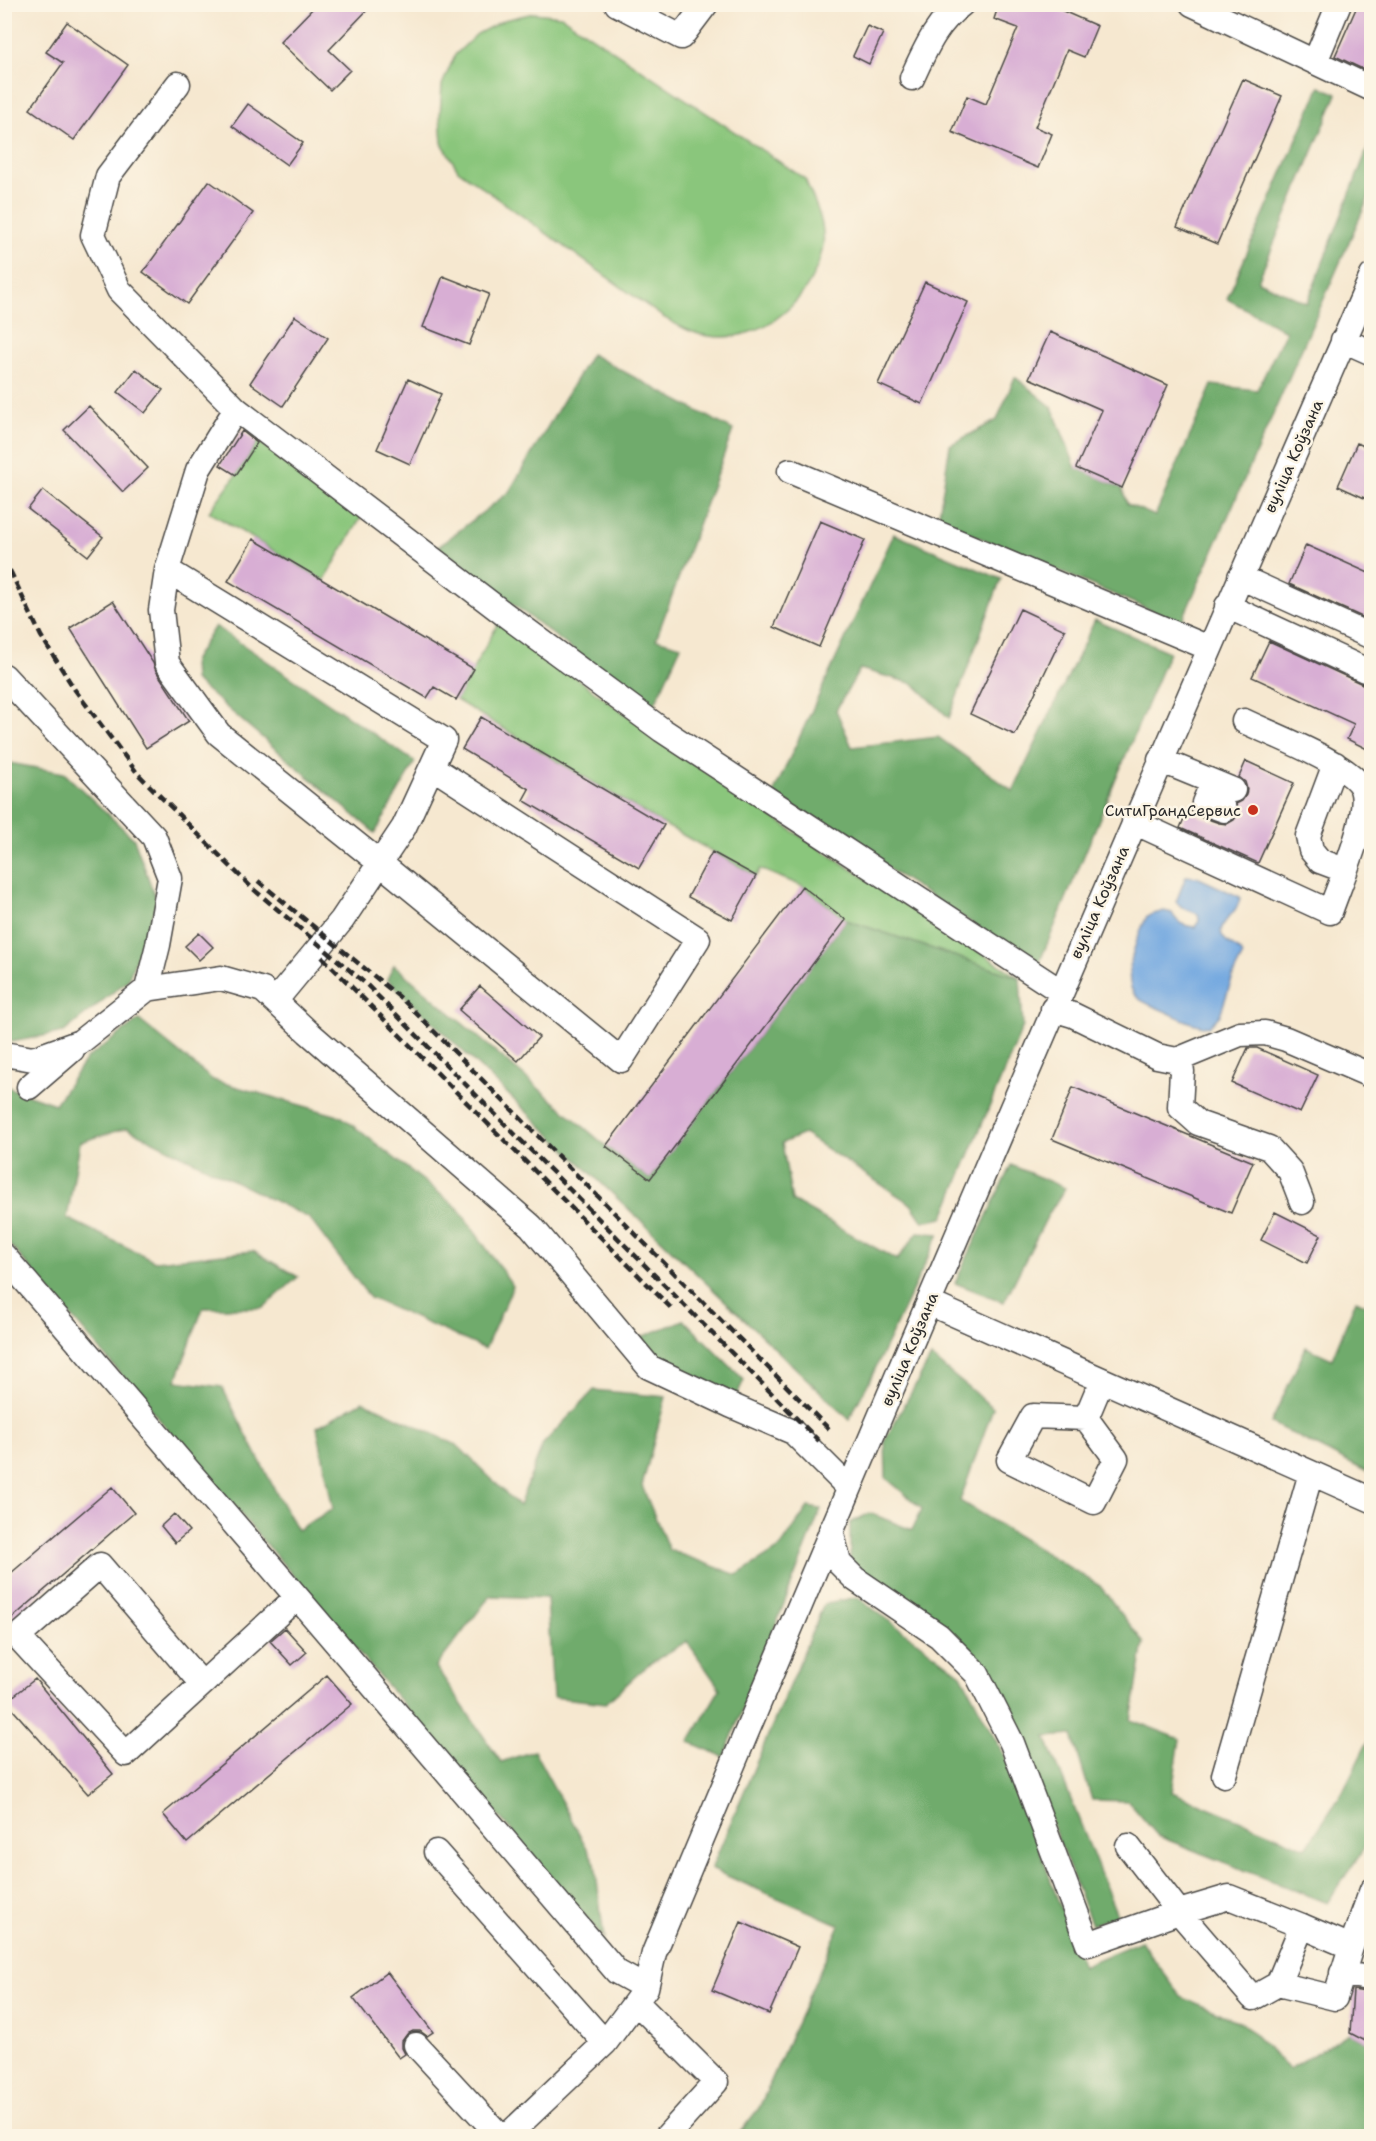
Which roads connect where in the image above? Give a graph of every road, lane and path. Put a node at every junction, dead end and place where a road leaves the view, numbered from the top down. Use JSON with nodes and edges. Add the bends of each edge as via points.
{"nodes":[{"id":1,"x":617,"y":4,"type":"edge"},
{"id":2,"x":706,"y":4,"type":"edge"},
{"id":3,"x":962,"y":4,"type":"edge"},
{"id":4,"x":1192,"y":4,"type":"edge"},
{"id":5,"x":1339,"y":4,"type":"edge"},
{"id":6,"x":1315,"y":62,"type":"junction"},
{"id":7,"x":912,"y":78,"type":"dead end"},
{"id":8,"x":178,"y":84,"type":"dead end"},
{"id":9,"x":1371,"y":89,"type":"edge"},
{"id":10,"x":1371,"y":276,"type":"edge"},
{"id":11,"x":1343,"y":340,"type":"junction"},
{"id":12,"x":1371,"y":353,"type":"edge"},
{"id":13,"x":236,"y":409,"type":"junction"},
{"id":14,"x":790,"y":471,"type":"dead end"},
{"id":15,"x":167,"y":570,"type":"junction"},
{"id":16,"x":1240,"y":577,"type":"junction"},
{"id":17,"x":1227,"y":606,"type":"junction"},
{"id":18,"x":1371,"y":637,"type":"edge"},
{"id":19,"x":1209,"y":648,"type":"junction"},
{"id":20,"x":1365,"y":670,"type":"dead end"},
{"id":21,"x":4,"y":676,"type":"edge"},
{"id":22,"x":1244,"y":721,"type":"dead end"},
{"id":23,"x":1160,"y":760,"type":"junction"},
{"id":24,"x":1335,"y":764,"type":"junction"},
{"id":25,"x":432,"y":767,"type":"junction"},
{"id":26,"x":1224,"y":794,"type":"dead end"},
{"id":27,"x":1134,"y":822,"type":"junction"},
{"id":28,"x":380,"y":863,"type":"junction"},
{"id":29,"x":1344,"y":870,"type":"junction"},
{"id":30,"x":147,"y":989,"type":"junction"},
{"id":31,"x":1057,"y":1000,"type":"junction"},
{"id":32,"x":275,"y":1001,"type":"junction"},
{"id":33,"x":80,"y":1042,"type":"junction"},
{"id":34,"x":4,"y":1054,"type":"edge"},
{"id":35,"x":1177,"y":1060,"type":"junction"},
{"id":36,"x":1371,"y":1076,"type":"edge"},
{"id":37,"x":29,"y":1087,"type":"dead end"},
{"id":38,"x":1302,"y":1202,"type":"dead end"},
{"id":39,"x":4,"y":1256,"type":"edge"},
{"id":40,"x":928,"y":1303,"type":"junction"},
{"id":41,"x":1102,"y":1380,"type":"junction"},
{"id":42,"x":1086,"y":1418,"type":"dead end"},
{"id":43,"x":1311,"y":1473,"type":"junction"},
{"id":44,"x":849,"y":1488,"type":"junction"},
{"id":45,"x":1371,"y":1500,"type":"edge"},
{"id":46,"x":831,"y":1530,"type":"junction"},
{"id":47,"x":297,"y":1597,"type":"junction"},
{"id":48,"x":202,"y":1684,"type":"junction"},
{"id":49,"x":1224,"y":1775,"type":"dead end"},
{"id":50,"x":1128,"y":1846,"type":"dead end"},
{"id":51,"x":436,"y":1852,"type":"dead end"},
{"id":52,"x":1371,"y":1890,"type":"edge"},
{"id":53,"x":1179,"y":1912,"type":"junction"},
{"id":54,"x":1302,"y":1926,"type":"junction"},
{"id":55,"x":1351,"y":1947,"type":"junction"},
{"id":56,"x":1342,"y":1973,"type":"junction"},
{"id":57,"x":1371,"y":1978,"type":"edge"},
{"id":58,"x":1278,"y":1984,"type":"junction"},
{"id":59,"x":641,"y":1995,"type":"junction"},
{"id":60,"x":605,"y":2043,"type":"junction"},
{"id":61,"x":416,"y":2045,"type":"dead end"},
{"id":62,"x":500,"y":2136,"type":"edge"},
{"id":63,"x":507,"y":2136,"type":"edge"},
{"id":64,"x":667,"y":2136,"type":"edge"}],
"edges":[{"from":1,"to":2,"type":"street","via":[[681,37]]},
{"from":3,"to":7,"type":"street","via":[[931,37]]},
{"from":4,"to":6,"type":"street"},
{"from":5,"to":6,"type":"street"},
{"from":6,"to":9,"type":"street"},
{"from":8,"to":13,"type":"street","via":[[108,177],[93,235],[119,290]]},
{"from":10,"to":11,"type":"street","name":"вуліца Коўзана"},
{"from":11,"to":12,"type":"street"},
{"from":11,"to":16,"type":"street","name":"вуліца Коўзана"},
{"from":13,"to":15,"type":"street","via":[[198,470]]},
{"from":13,"to":31,"type":"street","via":[[662,730]]},
{"from":14,"to":19,"type":"street"},
{"from":15,"to":25,"type":"street","via":[[444,740]]},
{"from":15,"to":28,"type":"street","via":[[160,610],[167,663],[212,725]]},
{"from":16,"to":17,"type":"street","name":"вуліца Коўзана"},
{"from":16,"to":18,"type":"street"},
{"from":17,"to":19,"type":"street","name":"вуліца Коўзана"},
{"from":17,"to":20,"type":"street"},
{"from":19,"to":23,"type":"street","name":"вуліца Коўзана"},
{"from":21,"to":30,"type":"street","via":[[154,837],[170,878]]},
{"from":22,"to":24,"type":"street"},
{"from":23,"to":26,"type":"street"},
{"from":23,"to":27,"type":"street","name":"вуліца Коўзана"},
{"from":24,"to":29,"type":"street","via":[[1362,788],[1363,799],[1362,821]]},
{"from":24,"to":29,"type":"street","via":[[1308,836],[1311,850],[1320,861]]},
{"from":25,"to":28,"type":"street","via":[[404,827]]},
{"from":25,"to":28,"type":"street","via":[[699,939],[621,1060]]},
{"from":27,"to":29,"type":"street","via":[[1330,912]]},
{"from":27,"to":31,"type":"street","name":"вуліца Коўзана"},
{"from":28,"to":32,"type":"street","via":[[342,920]]},
{"from":30,"to":32,"type":"street","via":[[221,978],[264,990]]},
{"from":30,"to":33,"type":"street"},
{"from":31,"to":35,"type":"street","via":[[1073,1015],[1157,1056]]},
{"from":31,"to":40,"type":"street","name":"вуліца Коўзана"},
{"from":32,"to":44,"type":"street","via":[[531,1226],[649,1367],[793,1432]]},
{"from":33,"to":34,"type":"street","via":[[33,1059]]},
{"from":33,"to":37,"type":"street"},
{"from":35,"to":36,"type":"street","via":[[1240,1034],[1265,1033],[1286,1038]]},
{"from":35,"to":38,"type":"street","via":[[1182,1071],[1180,1107],[1198,1123],[1269,1148],[1290,1171]]},
{"from":39,"to":47,"type":"street"},
{"from":40,"to":41,"type":"street"},
{"from":40,"to":44,"type":"street","name":"вуліца Коўзана"},
{"from":41,"to":42,"type":"street"},
{"from":41,"to":43,"type":"street"},
{"from":43,"to":45,"type":"street"},
{"from":43,"to":49,"type":"street"},
{"from":44,"to":46,"type":"street","name":"вуліца Коўзана"},
{"from":46,"to":53,"type":"street","via":[[839,1563],[855,1579],[939,1636],[977,1674],[1021,1765],[1088,1944]]},
{"from":46,"to":59,"type":"street","name":"вуліца Коўзана","via":[[654,1953]]},
{"from":47,"to":48,"type":"street"},
{"from":47,"to":59,"type":"street","via":[[617,1972]]},
{"from":48,"to":48,"type":"street","via":[[126,1755],[18,1637],[100,1565]]},
{"from":50,"to":53,"type":"street"},
{"from":51,"to":60,"type":"street"},
{"from":52,"to":55,"type":"street"},
{"from":53,"to":54,"type":"street","via":[[1229,1897]]},
{"from":53,"to":58,"type":"street","via":[[1253,1998]]},
{"from":54,"to":55,"type":"street"},
{"from":54,"to":58,"type":"street"},
{"from":55,"to":56,"type":"street"},
{"from":56,"to":57,"type":"street"},
{"from":56,"to":58,"type":"street","via":[[1335,1998]]},
{"from":59,"to":60,"type":"street"},
{"from":59,"to":64,"type":"street","via":[[716,2082]]},
{"from":60,"to":63,"type":"street"},
{"from":61,"to":62,"type":"street"}]}
